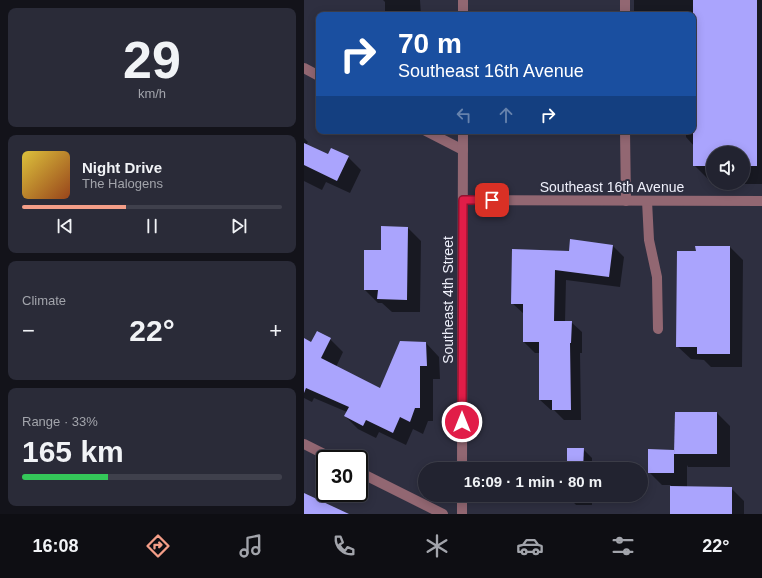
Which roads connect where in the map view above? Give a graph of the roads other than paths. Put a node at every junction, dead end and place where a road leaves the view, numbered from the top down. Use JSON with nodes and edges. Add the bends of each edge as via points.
{"nodes":[{"id":1,"x":463,"y":0,"type":"edge"},
{"id":2,"x":625,"y":0,"type":"edge"},
{"id":3,"x":463,"y":12,"type":"edge"},
{"id":4,"x":625,"y":12,"type":"edge"},
{"id":5,"x":304,"y":68,"type":"edge"},
{"id":6,"x":316,"y":74,"type":"edge"},
{"id":7,"x":432,"y":134,"type":"edge"},
{"id":8,"x":463,"y":134,"type":"edge"},
{"id":9,"x":625,"y":134,"type":"edge"},
{"id":10,"x":463,"y":150,"type":"junction"},
{"id":11,"x":463,"y":200,"type":"junction"},
{"id":12,"x":626,"y":201,"type":"junction"},
{"id":13,"x":647,"y":201,"type":"junction"},
{"id":14,"x":762,"y":201,"type":"edge"},
{"id":15,"x":658,"y":329,"type":"dead end"},
{"id":16,"x":304,"y":444,"type":"edge"},
{"id":17,"x":316,"y":450,"type":"edge"},
{"id":18,"x":462,"y":462,"type":"edge"},
{"id":19,"x":368,"y":476,"type":"edge"},
{"id":20,"x":462,"y":502,"type":"edge"},
{"id":21,"x":443,"y":514,"type":"edge"},
{"id":22,"x":462,"y":514,"type":"edge"}],
"edges":[{"from":1,"to":3,"type":"street"},
{"from":2,"to":4,"type":"street"},
{"from":5,"to":6,"type":"street"},
{"from":7,"to":10,"type":"street"},
{"from":8,"to":10,"type":"street","name":"Southeast 4th Street"},
{"from":9,"to":12,"type":"street"},
{"from":10,"to":11,"type":"street","name":"Southeast 4th Street"},
{"from":11,"to":12,"type":"street","name":"Southeast 16th Avenue"},
{"from":11,"to":18,"type":"street","name":"Southeast 4th Street"},
{"from":12,"to":13,"type":"street","name":"Southeast 16th Avenue"},
{"from":13,"to":14,"type":"street","name":"Southeast 16th Avenue"},
{"from":13,"to":15,"type":"street","via":[[649,240],[656,277]]},
{"from":16,"to":17,"type":"street"},
{"from":19,"to":21,"type":"street"},
{"from":20,"to":22,"type":"street"}]}
